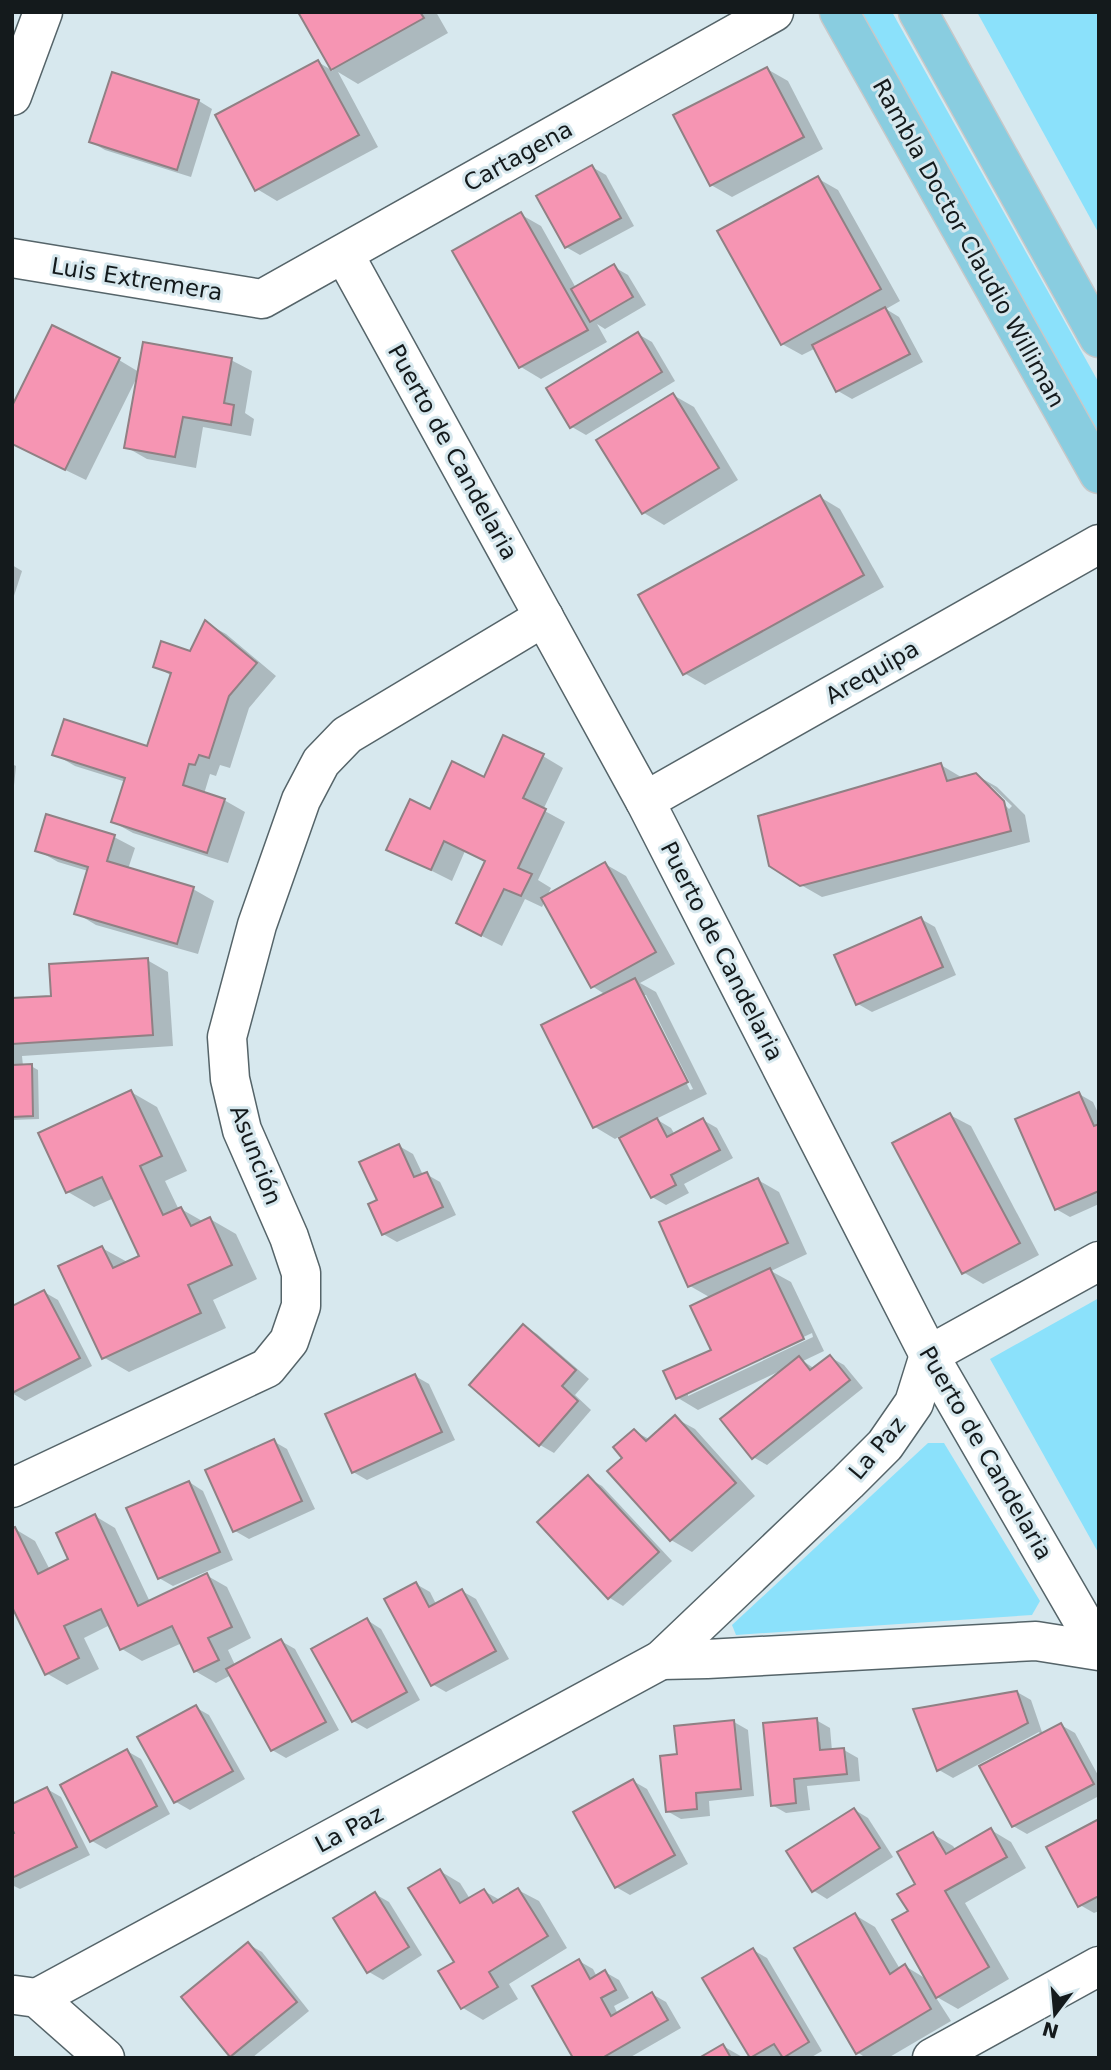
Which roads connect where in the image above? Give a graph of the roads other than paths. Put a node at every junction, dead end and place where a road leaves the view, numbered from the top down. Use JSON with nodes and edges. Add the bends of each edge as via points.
{"nodes":[{"id":1,"x":43,"y":12,"type":"edge"},
{"id":2,"x":774,"y":12,"type":"edge"},
{"id":3,"x":839,"y":12,"type":"edge"},
{"id":4,"x":918,"y":12,"type":"edge"},
{"id":5,"x":12,"y":96,"type":"edge"},
{"id":6,"x":344,"y":254,"type":"junction"},
{"id":7,"x":12,"y":258,"type":"edge"},
{"id":8,"x":262,"y":299,"type":"joint"},
{"id":9,"x":1099,"y":338,"type":"edge"},
{"id":10,"x":1099,"y":474,"type":"edge"},
{"id":11,"x":1099,"y":544,"type":"edge"},
{"id":12,"x":544,"y":617,"type":"junction"},
{"id":13,"x":645,"y":801,"type":"junction"},
{"id":14,"x":1099,"y":1261,"type":"edge"},
{"id":15,"x":929,"y":1355,"type":"junction"},
{"id":16,"x":12,"y":1488,"type":"edge"},
{"id":17,"x":1099,"y":1650,"type":"edge"},
{"id":18,"x":660,"y":1660,"type":"junction"},
{"id":19,"x":1099,"y":1966,"type":"edge"},
{"id":20,"x":25,"y":1996,"type":"edge"},
{"id":21,"x":105,"y":2058,"type":"edge"},
{"id":22,"x":932,"y":2058,"type":"edge"}],
"edges":[{"from":1,"to":5,"type":"street"},
{"from":2,"to":6,"type":"street","name":"Cartagena"},
{"from":3,"to":10,"type":"main road","name":"Rambla Doctor Claudio Williman"},
{"from":4,"to":9,"type":"main road"},
{"from":6,"to":8,"type":"street","name":"Cartagena"},
{"from":6,"to":12,"type":"street","name":"Puerto de Candelaria"},
{"from":7,"to":8,"type":"street","name":"Luis Extremera"},
{"from":11,"to":13,"type":"street","name":"Arequipa"},
{"from":12,"to":13,"type":"street","name":"Puerto de Candelaria"},
{"from":12,"to":16,"type":"street","name":"Asunción","via":[[347,735],[321,762],[301,800],[270,887],[227,1037],[230,1079],[242,1130],[301,1273],[301,1306],[289,1341],[267,1368]]},
{"from":13,"to":15,"type":"street","name":"Puerto de Candelaria"},
{"from":14,"to":15,"type":"street"},
{"from":15,"to":17,"type":"street","name":"Puerto de Candelaria"},
{"from":15,"to":18,"type":"street","name":"La Paz","via":[[914,1403],[885,1445]]},
{"from":17,"to":18,"type":"street","name":"La Paz","via":[[1036,1641]]},
{"from":18,"to":20,"type":"street","name":"La Paz"},
{"from":19,"to":22,"type":"street"},
{"from":20,"to":21,"type":"street"}]}
